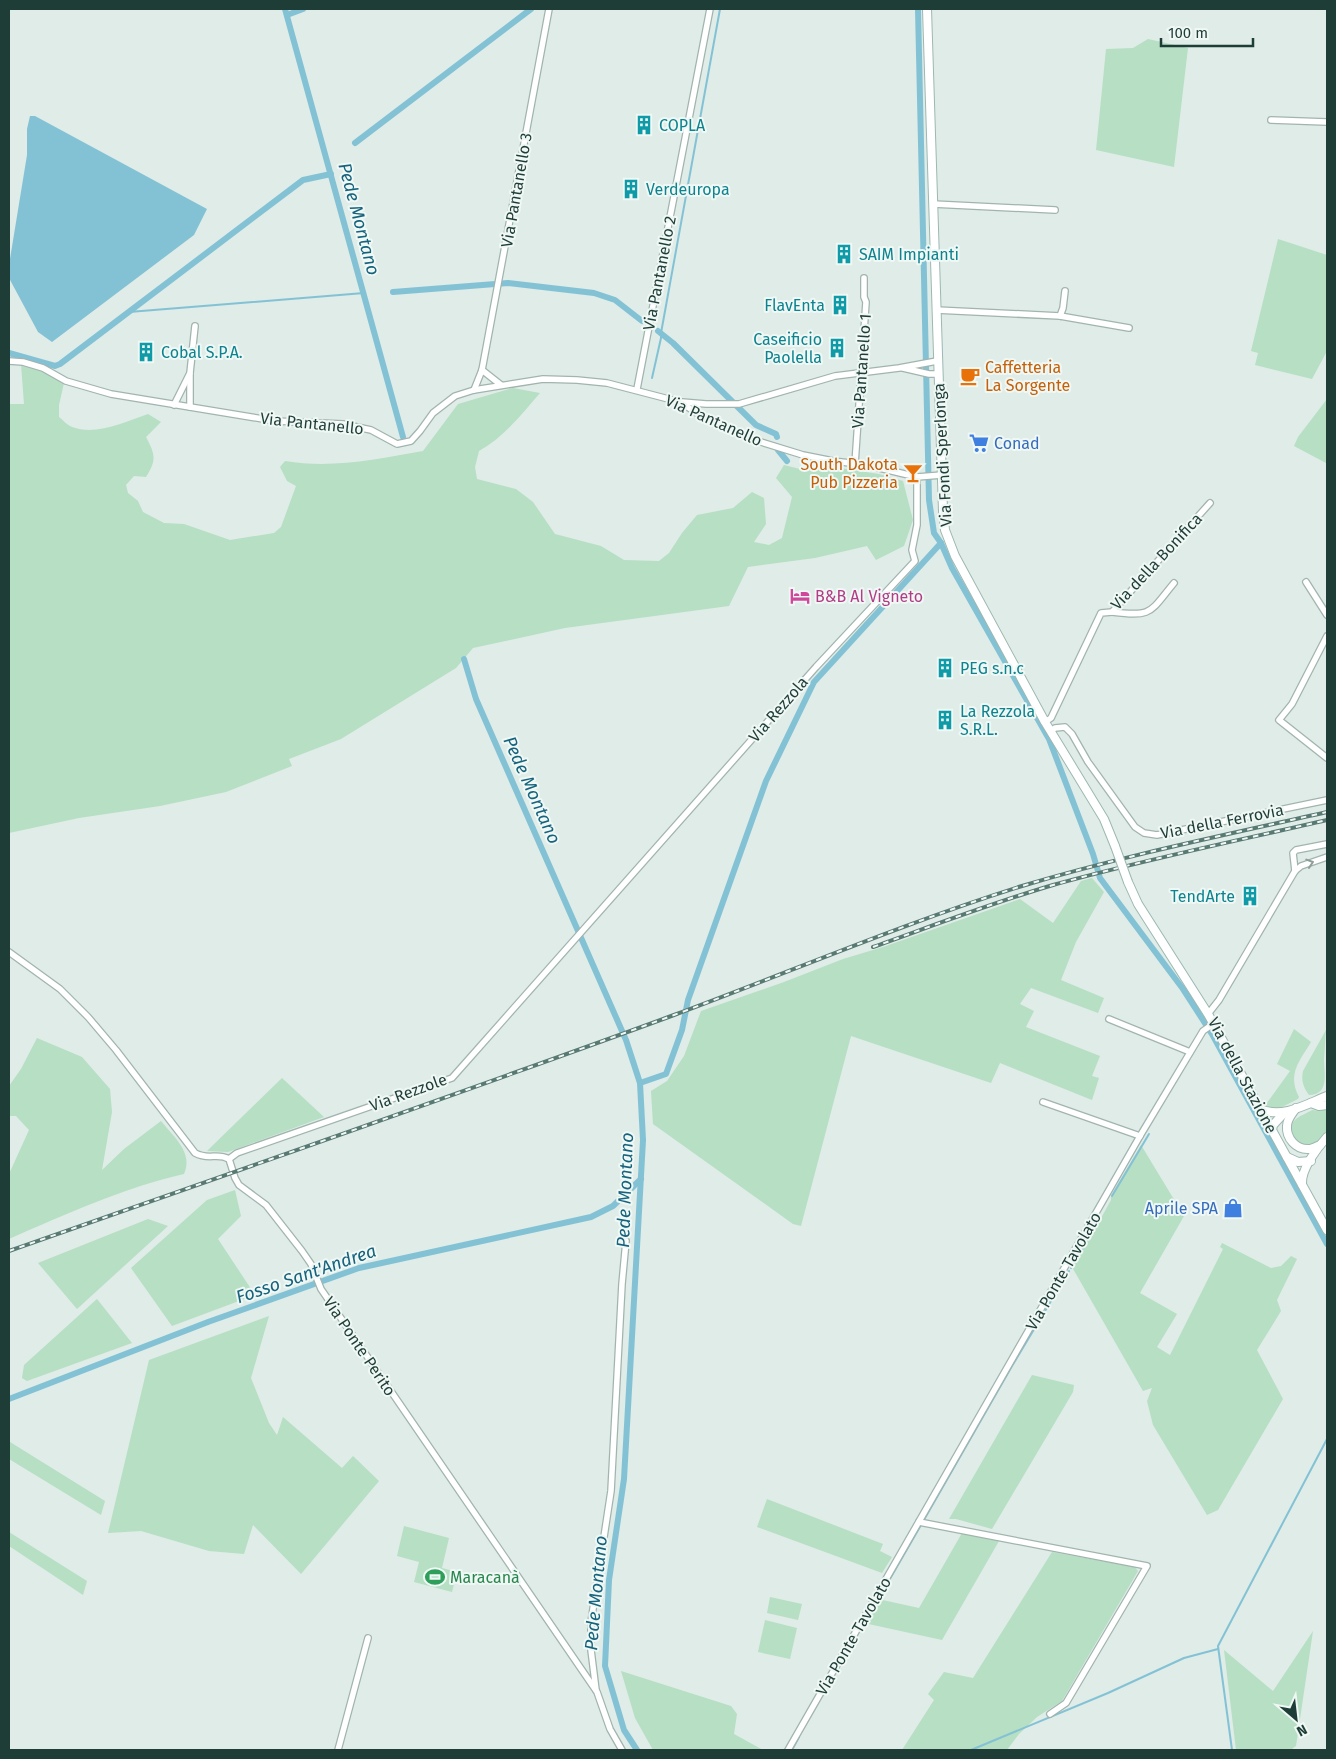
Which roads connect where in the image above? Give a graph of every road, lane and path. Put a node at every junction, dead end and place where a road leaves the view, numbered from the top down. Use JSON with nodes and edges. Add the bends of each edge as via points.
{"nodes":[{"id":1,"x":549,"y":9,"type":"edge"},
{"id":2,"x":710,"y":9,"type":"edge"},
{"id":3,"x":927,"y":9,"type":"edge"},
{"id":4,"x":1271,"y":120,"type":"dead end"},
{"id":5,"x":1327,"y":122,"type":"edge"},
{"id":6,"x":933,"y":204,"type":"junction"},
{"id":7,"x":1055,"y":210,"type":"dead end"},
{"id":8,"x":864,"y":278,"type":"dead end"},
{"id":9,"x":1065,"y":292,"type":"dead end"},
{"id":10,"x":936,"y":310,"type":"junction"},
{"id":11,"x":1060,"y":316,"type":"junction"},
{"id":12,"x":195,"y":326,"type":"dead end"},
{"id":13,"x":1129,"y":328,"type":"dead end"},
{"id":14,"x":9,"y":361,"type":"edge"},
{"id":15,"x":934,"y":361,"type":"junction"},
{"id":16,"x":899,"y":368,"type":"junction"},
{"id":17,"x":482,"y":370,"type":"junction"},
{"id":18,"x":862,"y":371,"type":"junction"},
{"id":19,"x":190,"y":373,"type":"junction"},
{"id":20,"x":933,"y":374,"type":"junction"},
{"id":21,"x":501,"y":385,"type":"junction"},
{"id":22,"x":474,"y":390,"type":"junction"},
{"id":23,"x":637,"y":390,"type":"junction"},
{"id":24,"x":680,"y":402,"type":"junction"},
{"id":25,"x":174,"y":405,"type":"junction"},
{"id":26,"x":190,"y":407,"type":"junction"},
{"id":27,"x":855,"y":464,"type":"junction"},
{"id":28,"x":938,"y":475,"type":"junction"},
{"id":29,"x":920,"y":476,"type":"junction"},
{"id":30,"x":1210,"y":503,"type":"dead end"},
{"id":31,"x":1306,"y":582,"type":"dead end"},
{"id":32,"x":1174,"y":583,"type":"dead end"},
{"id":33,"x":1112,"y":612,"type":"junction"},
{"id":34,"x":1327,"y":615,"type":"edge"},
{"id":35,"x":1327,"y":636,"type":"edge"},
{"id":36,"x":1045,"y":722,"type":"junction"},
{"id":37,"x":1050,"y":731,"type":"junction"},
{"id":38,"x":1327,"y":758,"type":"edge"},
{"id":39,"x":1327,"y":800,"type":"edge"},
{"id":40,"x":1327,"y":844,"type":"edge"},
{"id":41,"x":1327,"y":858,"type":"edge"},
{"id":42,"x":1295,"y":871,"type":"junction"},
{"id":43,"x":589,"y":925,"type":"joint"},
{"id":44,"x":9,"y":952,"type":"edge"},
{"id":45,"x":1208,"y":1014,"type":"junction"},
{"id":46,"x":1109,"y":1019,"type":"dead end"},
{"id":47,"x":1208,"y":1028,"type":"junction"},
{"id":48,"x":1190,"y":1052,"type":"junction"},
{"id":49,"x":1327,"y":1096,"type":"edge"},
{"id":50,"x":1043,"y":1102,"type":"dead end"},
{"id":51,"x":1311,"y":1103,"type":"junction"},
{"id":52,"x":1327,"y":1105,"type":"edge"},
{"id":53,"x":1296,"y":1108,"type":"junction"},
{"id":54,"x":1260,"y":1109,"type":"junction"},
{"id":55,"x":1284,"y":1113,"type":"junction"},
{"id":56,"x":1272,"y":1130,"type":"junction"},
{"id":57,"x":1140,"y":1136,"type":"junction"},
{"id":58,"x":1327,"y":1137,"type":"edge"},
{"id":59,"x":1320,"y":1145,"type":"junction"},
{"id":60,"x":1287,"y":1157,"type":"junction"},
{"id":61,"x":229,"y":1159,"type":"junction"},
{"id":62,"x":1311,"y":1161,"type":"junction"},
{"id":63,"x":1302,"y":1184,"type":"junction"},
{"id":64,"x":1327,"y":1230,"type":"edge"},
{"id":65,"x":626,"y":1241,"type":"dead end"},
{"id":66,"x":919,"y":1522,"type":"junction"},
{"id":67,"x":368,"y":1638,"type":"dead end"},
{"id":68,"x":597,"y":1692,"type":"junction"},
{"id":69,"x":1050,"y":1714,"type":"dead end"},
{"id":70,"x":338,"y":1750,"type":"edge"},
{"id":71,"x":622,"y":1750,"type":"edge"},
{"id":72,"x":788,"y":1750,"type":"edge"}],
"edges":[{"from":1,"to":17,"type":"street","name":"Via Pantanello 3"},
{"from":2,"to":23,"type":"street","name":"Via Pantanello 2"},
{"from":3,"to":6,"type":"street","name":"Via Fondi Sperlonga"},
{"from":4,"to":5,"type":"street"},
{"from":6,"to":7,"type":"street"},
{"from":6,"to":10,"type":"street","name":"Via Fondi Sperlonga"},
{"from":8,"to":18,"type":"street","name":"Via Pantanello 1","via":[[866,302]]},
{"from":9,"to":11,"type":"street"},
{"from":10,"to":11,"type":"street"},
{"from":10,"to":15,"type":"street","name":"Via Fondi Sperlonga"},
{"from":11,"to":13,"type":"street"},
{"from":12,"to":19,"type":"street"},
{"from":14,"to":25,"type":"street","name":"Via Pantanello","via":[[44,368],[66,381],[111,394]]},
{"from":15,"to":16,"type":"street"},
{"from":15,"to":20,"type":"street","name":"Via Fondi Sperlonga"},
{"from":16,"to":18,"type":"street"},
{"from":16,"to":20,"type":"street"},
{"from":17,"to":21,"type":"street"},
{"from":17,"to":22,"type":"street","name":"Via Pantanello 3"},
{"from":18,"to":24,"type":"street","via":[[739,404]]},
{"from":18,"to":27,"type":"street","name":"Via Pantanello 1"},
{"from":19,"to":25,"type":"street"},
{"from":19,"to":26,"type":"street"},
{"from":20,"to":28,"type":"street","name":"Via Fondi Sperlonga"},
{"from":21,"to":22,"type":"street","name":"Via Pantanello"},
{"from":21,"to":23,"type":"street","name":"Via Pantanello","via":[[543,379],[577,380]]},
{"from":22,"to":26,"type":"street","name":"Via Pantanello","via":[[455,396],[433,413],[411,441],[397,444],[371,430],[352,426],[276,420]]},
{"from":23,"to":24,"type":"street","name":"Via Pantanello"},
{"from":24,"to":27,"type":"street","name":"Via Pantanello","via":[[721,426],[761,442],[803,455]]},
{"from":25,"to":26,"type":"street","name":"Via Pantanello"},
{"from":27,"to":29,"type":"street","name":"Via Pantanello"},
{"from":28,"to":29,"type":"street","name":"Via Pantanello"},
{"from":28,"to":36,"type":"street","name":"Via Fondi Sperlonga","via":[[945,530],[955,556]]},
{"from":29,"to":43,"type":"street","name":"Via Rezzola","via":[[912,550],[915,561],[816,667]]},
{"from":30,"to":33,"type":"street","name":"Via della Bonifica"},
{"from":31,"to":34,"type":"street"},
{"from":32,"to":33,"type":"street","via":[[1146,613]]},
{"from":33,"to":36,"type":"street","name":"Via della Bonifica","via":[[1101,613],[1051,718]]},
{"from":35,"to":38,"type":"street","via":[[1292,704],[1279,720]]},
{"from":36,"to":37,"type":"street","name":"Via Fondi Sperlonga"},
{"from":37,"to":39,"type":"street","name":"Via della Ferrovia","via":[[1065,727],[1072,734],[1135,827],[1144,833],[1157,835]]},
{"from":37,"to":45,"type":"street","name":"Via Fondi Sperlonga","bridge":true,"via":[[1104,819],[1138,904]]},
{"from":40,"to":42,"type":"street","name":"Via della Stazione","via":[[1296,850]]},
{"from":42,"to":41,"type":"street","one_way":true},
{"from":42,"to":45,"type":"street","name":"Via della Stazione"},
{"from":43,"to":61,"type":"street","name":"Via Rezzole","via":[[452,1078],[237,1153]]},
{"from":44,"to":61,"type":"street","via":[[60,989],[88,1017],[195,1152],[204,1158],[223,1156]]},
{"from":45,"to":47,"type":"street","name":"Via della Stazione"},
{"from":46,"to":48,"type":"street"},
{"from":47,"to":48,"type":"street","name":"Via Ponte Tavolato"},
{"from":47,"to":54,"type":"street","name":"Via della Stazione"},
{"from":48,"to":57,"type":"street","name":"Via Ponte Tavolato"},
{"from":49,"to":51,"type":"street"},
{"from":50,"to":57,"type":"street"},
{"from":51,"to":52,"type":"street"},
{"from":51,"to":53,"type":"street"},
{"from":53,"to":55,"type":"street"},
{"from":53,"to":59,"type":"street","via":[[1286,1128],[1289,1140],[1308,1149]]},
{"from":54,"to":55,"type":"street"},
{"from":54,"to":56,"type":"street","name":"Via della Stazione"},
{"from":55,"to":56,"type":"street"},
{"from":56,"to":60,"type":"street","name":"Via della Stazione"},
{"from":57,"to":66,"type":"street","name":"Via Ponte Tavolato"},
{"from":58,"to":59,"type":"street"},
{"from":59,"to":62,"type":"street"},
{"from":60,"to":62,"type":"street","via":[[1298,1162]]},
{"from":60,"to":63,"type":"street","name":"Via della Stazione"},
{"from":61,"to":68,"type":"street","name":"Via Ponte Perito","via":[[239,1185],[266,1205],[302,1251],[321,1288]]},
{"from":62,"to":63,"type":"street","via":[[1304,1171]]},
{"from":63,"to":64,"type":"street","name":"Via della Stazione"},
{"from":65,"to":68,"type":"street","via":[[611,1491],[591,1622]]},
{"from":66,"to":69,"type":"street","via":[[1147,1566],[1066,1702]]},
{"from":66,"to":72,"type":"street","name":"Via Ponte Tavolato"},
{"from":67,"to":70,"type":"street"},
{"from":68,"to":71,"type":"street","name":"Via Ponte Perito","via":[[610,1729]]}]}
